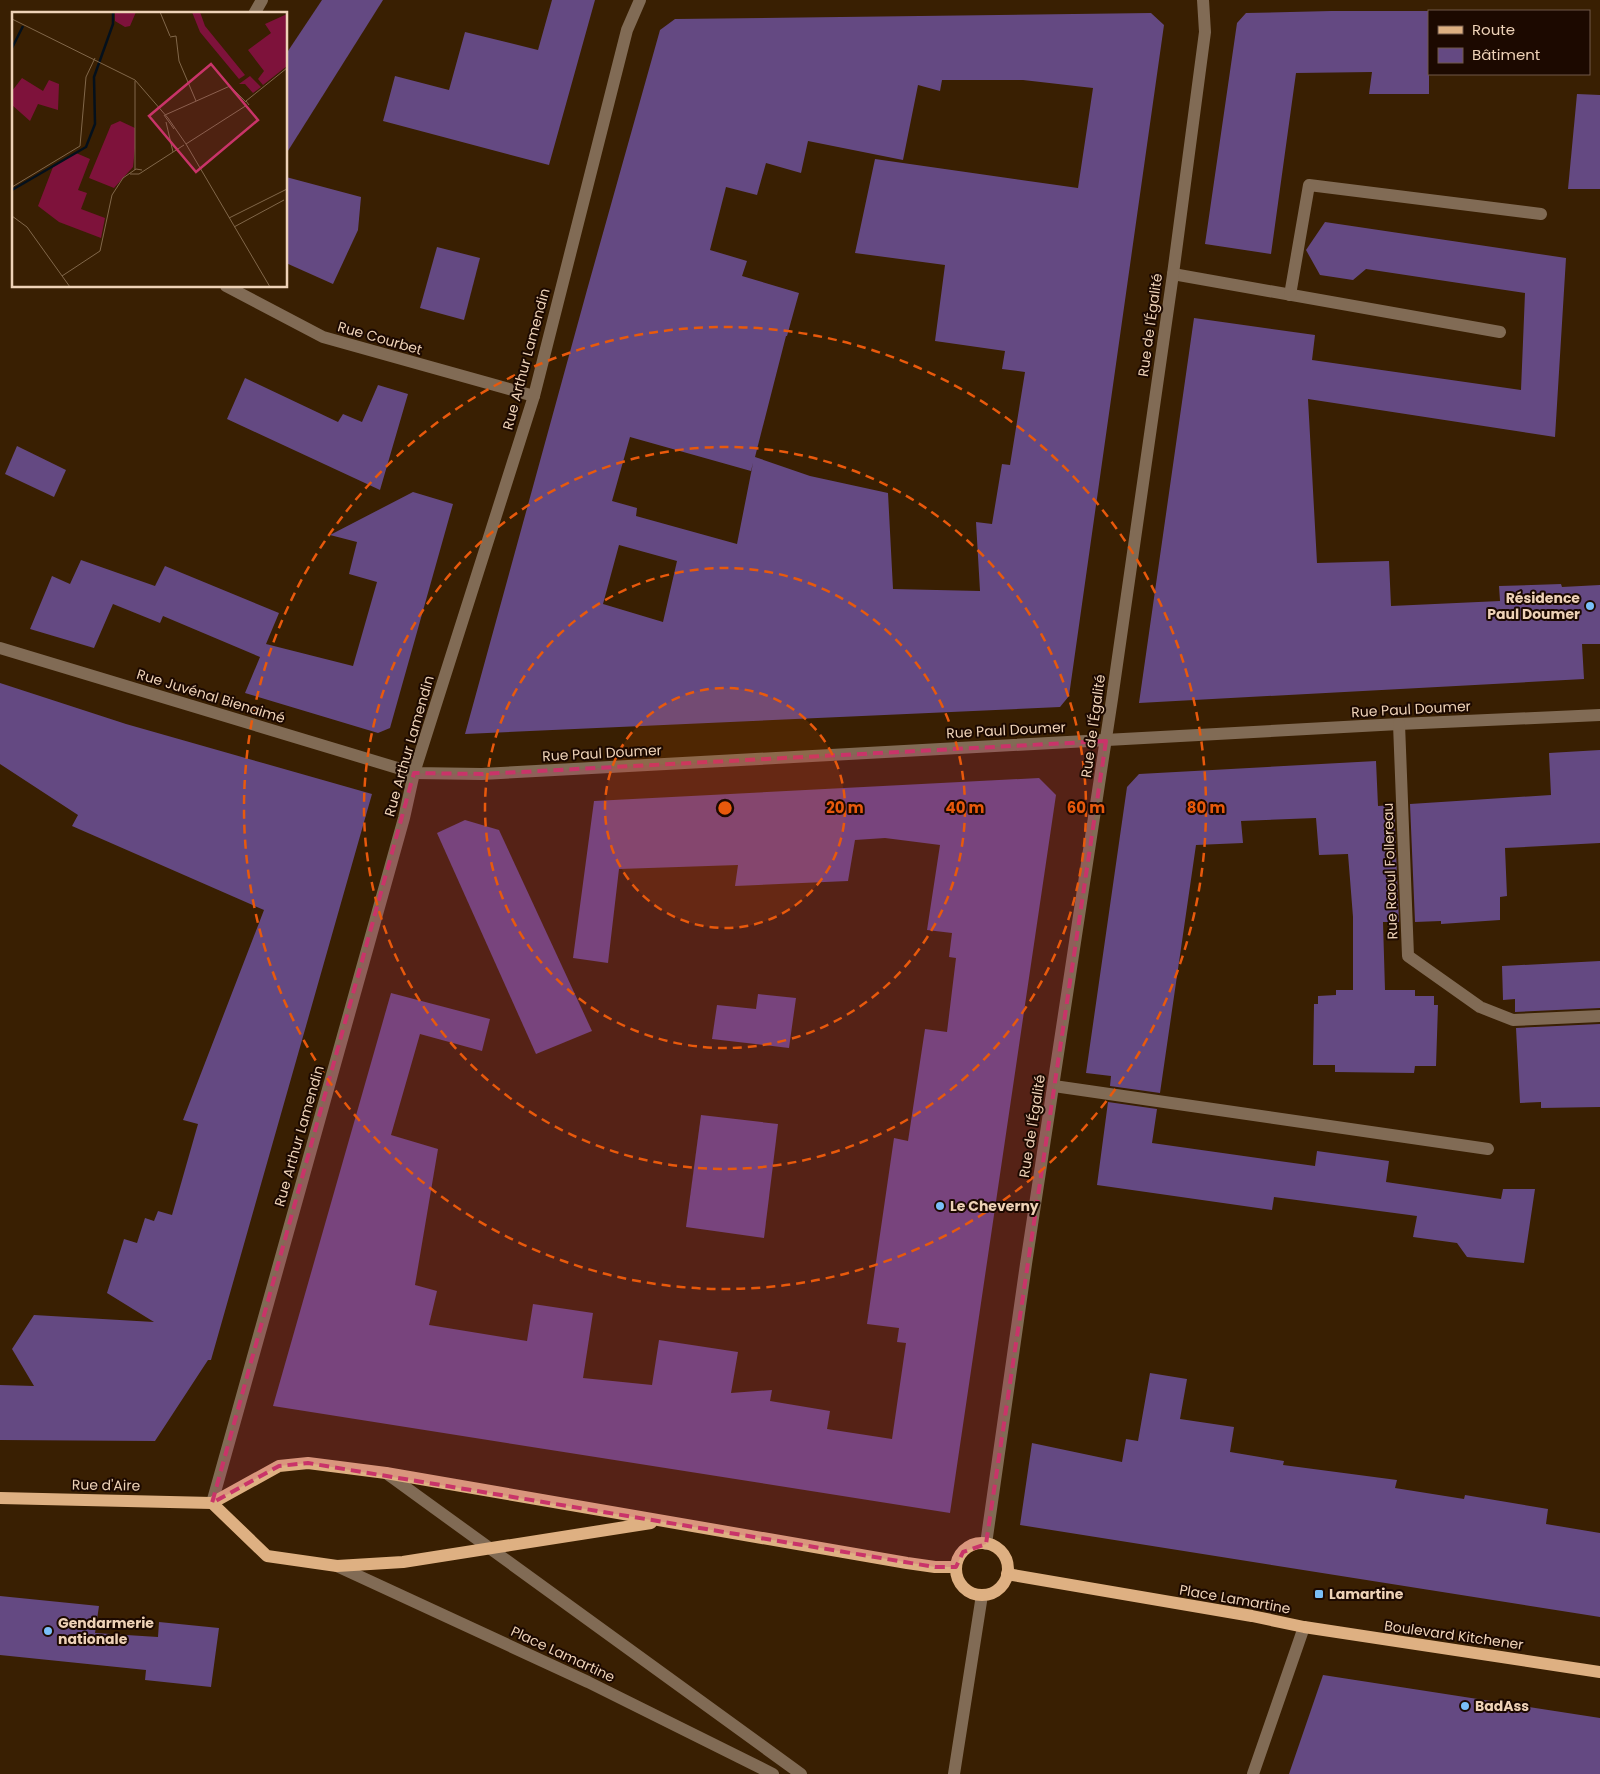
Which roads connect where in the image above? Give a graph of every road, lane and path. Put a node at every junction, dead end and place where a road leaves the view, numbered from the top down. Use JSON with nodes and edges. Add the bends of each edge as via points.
{"nodes":[{"id":1,"x":262,"y":0,"type":"edge"},
{"id":2,"x":640,"y":0,"type":"edge"},
{"id":3,"x":1203,"y":0,"type":"edge"},
{"id":4,"x":255,"y":12,"type":"edge"},
{"id":5,"x":1542,"y":214,"type":"dead end"},
{"id":6,"x":1173,"y":274,"type":"junction"},
{"id":7,"x":230,"y":288,"type":"edge"},
{"id":8,"x":1290,"y":295,"type":"junction"},
{"id":9,"x":1500,"y":332,"type":"dead end"},
{"id":10,"x":534,"y":396,"type":"junction"},
{"id":11,"x":0,"y":648,"type":"edge"},
{"id":12,"x":1600,"y":715,"type":"edge"},
{"id":13,"x":1399,"y":724,"type":"junction"},
{"id":14,"x":1106,"y":741,"type":"junction"},
{"id":15,"x":414,"y":773,"type":"junction"},
{"id":16,"x":1600,"y":1016,"type":"edge"},
{"id":17,"x":1054,"y":1086,"type":"junction"},
{"id":18,"x":1488,"y":1150,"type":"dead end"},
{"id":19,"x":386,"y":1473,"type":"junction"},
{"id":20,"x":0,"y":1498,"type":"edge"},
{"id":21,"x":212,"y":1502,"type":"junction"},
{"id":22,"x":663,"y":1522,"type":"junction"},
{"id":23,"x":986,"y":1544,"type":"junction"},
{"id":24,"x":491,"y":1549,"type":"junction"},
{"id":25,"x":337,"y":1566,"type":"junction"},
{"id":26,"x":956,"y":1567,"type":"junction"},
{"id":27,"x":1007,"y":1574,"type":"junction"},
{"id":28,"x":982,"y":1595,"type":"junction"},
{"id":29,"x":1304,"y":1627,"type":"junction"},
{"id":30,"x":1600,"y":1672,"type":"edge"},
{"id":31,"x":773,"y":1774,"type":"edge"},
{"id":32,"x":801,"y":1774,"type":"edge"},
{"id":33,"x":954,"y":1774,"type":"edge"},
{"id":34,"x":1253,"y":1774,"type":"edge"}],
"edges":[{"from":1,"to":4,"type":"street"},
{"from":2,"to":10,"type":"street","name":"Rue Arthur Lamendin","via":[[627,30]]},
{"from":3,"to":6,"type":"street","name":"Rue de l'Égalité","via":[[1205,32]]},
{"from":5,"to":8,"type":"street","via":[[1309,185]]},
{"from":6,"to":8,"type":"street"},
{"from":6,"to":14,"type":"street","name":"Rue de l'Égalité"},
{"from":7,"to":10,"type":"street","name":"Rue Courbet","via":[[323,337]]},
{"from":8,"to":9,"type":"street"},
{"from":10,"to":15,"type":"street","name":"Rue Arthur Lamendin"},
{"from":11,"to":15,"type":"street","name":"Rue Juvénal Bienaimé"},
{"from":12,"to":13,"type":"street","name":"Rue Paul Doumer"},
{"from":13,"to":14,"type":"street","name":"Rue Paul Doumer"},
{"from":13,"to":16,"type":"street","name":"Rue Raoul Follereau","via":[[1408,956],[1480,1007],[1513,1020]]},
{"from":14,"to":15,"type":"street","name":"Rue Paul Doumer","via":[[482,774]]},
{"from":14,"to":17,"type":"street","name":"Rue de l'Égalité"},
{"from":15,"to":21,"type":"street","name":"Rue Arthur Lamendin"},
{"from":17,"to":18,"type":"street"},
{"from":17,"to":23,"type":"street","name":"Rue de l'Égalité"},
{"from":19,"to":21,"type":"main road","name":"Place Lamartine","via":[[308,1463],[279,1466]]},
{"from":19,"to":22,"type":"main road","name":"Place Lamartine"},
{"from":19,"to":24,"type":"street","name":"Place Lamartine"},
{"from":20,"to":21,"type":"main road","name":"Rue d'Aire"},
{"from":21,"to":25,"type":"main road","name":"Place Lamartine","via":[[267,1556]]},
{"from":22,"to":24,"type":"main road","name":"Place Lamartine"},
{"from":22,"to":26,"type":"main road","name":"Place Lamartine","via":[[907,1563]]},
{"from":23,"to":26,"type":"main road","via":[[978,1544],[963,1552]]},
{"from":23,"to":27,"type":"main road","via":[[1001,1552],[1008,1566]]},
{"from":24,"to":25,"type":"main road","name":"Place Lamartine","via":[[403,1562]]},
{"from":24,"to":32,"type":"street","name":"Place Lamartine"},
{"from":25,"to":31,"type":"street","name":"Place Lamartine","via":[[588,1682]]},
{"from":26,"to":28,"type":"main road","via":[[960,1584],[973,1594]]},
{"from":27,"to":28,"type":"main road","via":[[1001,1587]]},
{"from":27,"to":29,"type":"main road","name":"Place Lamartine"},
{"from":28,"to":33,"type":"street"},
{"from":29,"to":30,"type":"main road","name":"Boulevard Kitchener"},
{"from":29,"to":34,"type":"street","name":"Place Lamartine"}]}
